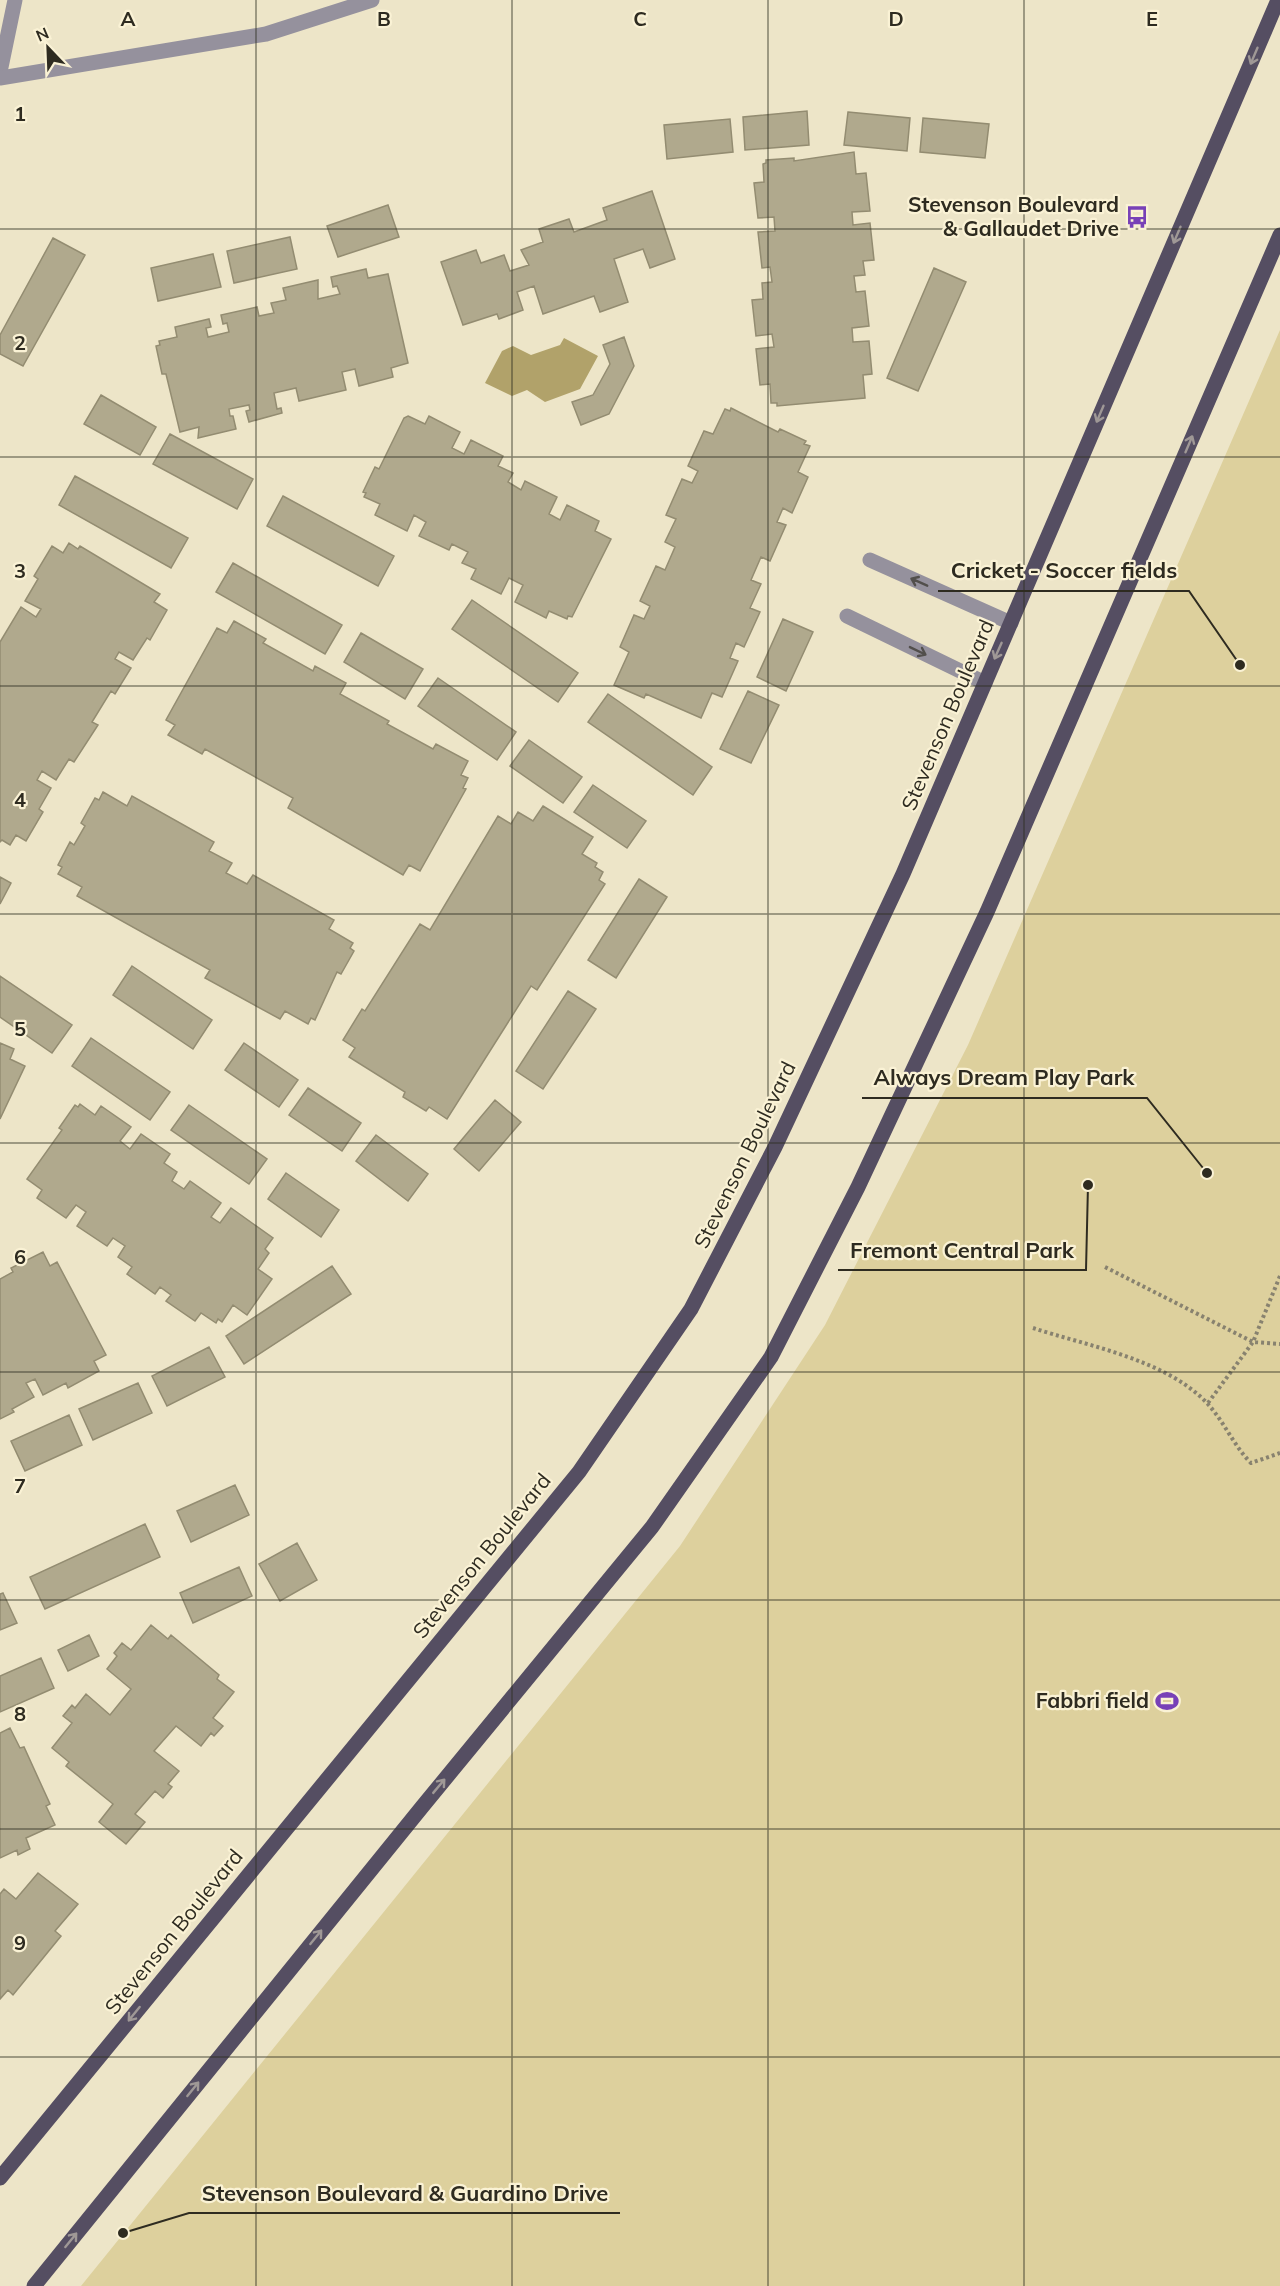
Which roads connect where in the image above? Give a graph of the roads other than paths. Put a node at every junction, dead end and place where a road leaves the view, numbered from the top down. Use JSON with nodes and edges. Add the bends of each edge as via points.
{"nodes":[{"id":1,"x":15,"y":0,"type":"edge"},
{"id":2,"x":372,"y":0,"type":"edge"},
{"id":3,"x":1276,"y":1,"type":"edge"},
{"id":4,"x":0,"y":72,"type":"edge"},
{"id":5,"x":0,"y":78,"type":"edge"},
{"id":6,"x":1280,"y":234,"type":"edge"},
{"id":7,"x":870,"y":560,"type":"dead end"},
{"id":8,"x":847,"y":616,"type":"dead end"},
{"id":9,"x":1011,"y":623,"type":"junction"},
{"id":10,"x":985,"y":683,"type":"junction"},
{"id":11,"x":0,"y":2178,"type":"edge"},
{"id":12,"x":34,"y":2286,"type":"edge"}],
"edges":[{"from":1,"to":4,"type":"street"},
{"from":2,"to":5,"type":"street","via":[[266,34]]},
{"from":3,"to":9,"type":"main road","name":"Stevenson Boulevard","one_way":true},
{"from":12,"to":6,"type":"main road","one_way":true,"via":[[652,1527],[771,1357],[858,1187],[987,912]]},
{"from":9,"to":7,"type":"street","one_way":true},
{"from":8,"to":10,"type":"street","one_way":true},
{"from":9,"to":10,"type":"main road","name":"Stevenson Boulevard","one_way":true},
{"from":10,"to":11,"type":"main road","name":"Stevenson Boulevard","one_way":true,"via":[[888,905],[775,1147],[691,1309],[579,1472]]}]}
